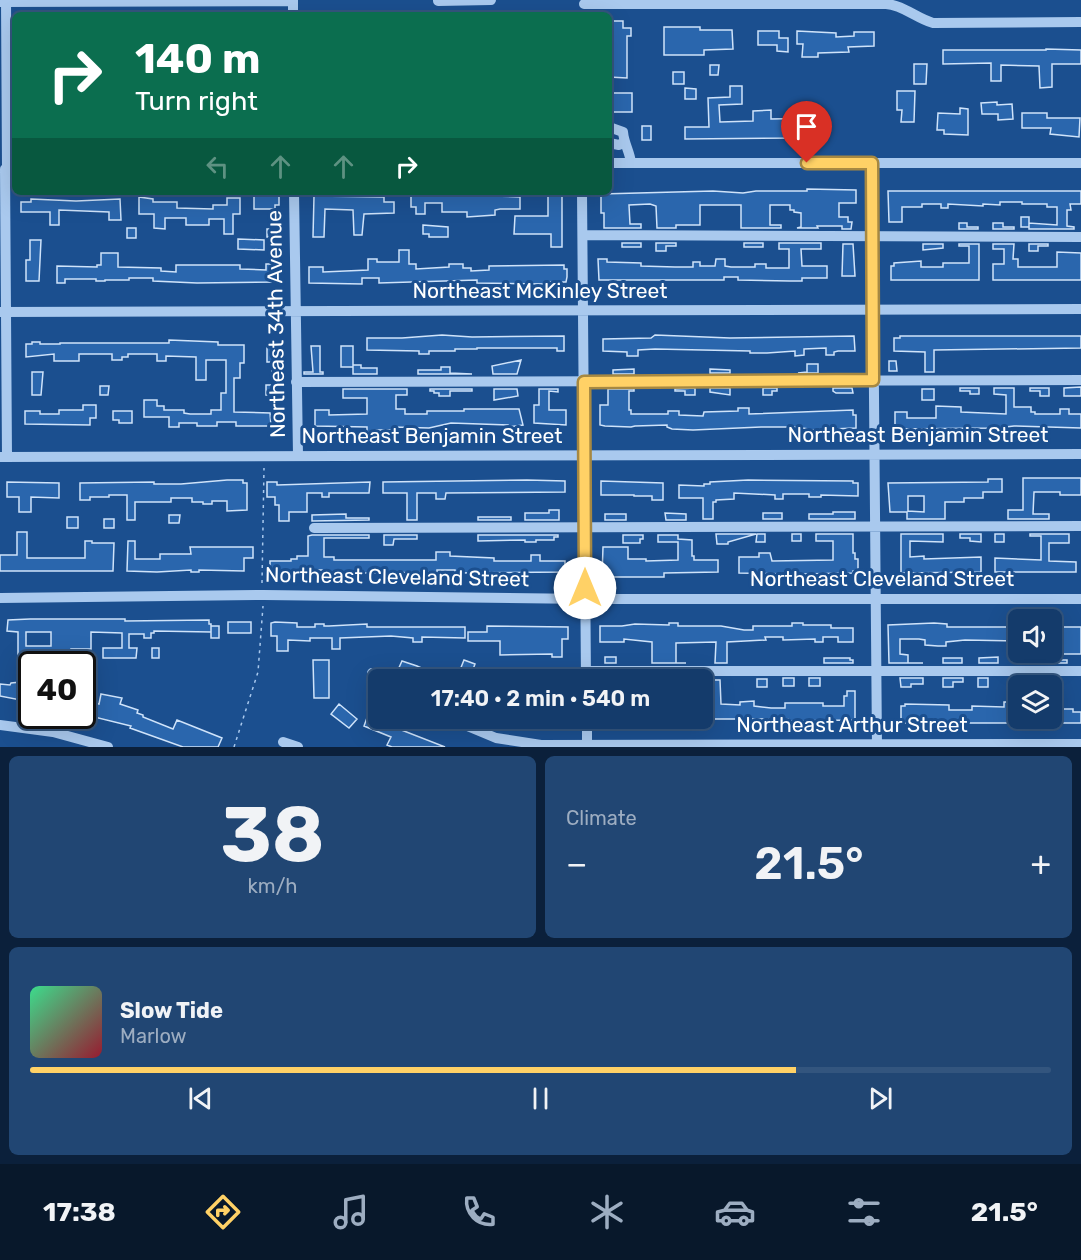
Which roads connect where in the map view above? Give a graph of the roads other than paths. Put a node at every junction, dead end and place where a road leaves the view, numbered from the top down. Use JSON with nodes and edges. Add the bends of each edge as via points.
{"nodes":[{"id":1,"x":293,"y":0,"type":"edge"},
{"id":2,"x":491,"y":0,"type":"edge"},
{"id":3,"x":438,"y":1,"type":"edge"},
{"id":4,"x":4,"y":2,"type":"edge"},
{"id":5,"x":783,"y":2,"type":"edge"},
{"id":6,"x":584,"y":6,"type":"edge"},
{"id":7,"x":1081,"y":22,"type":"edge"},
{"id":8,"x":612,"y":128,"type":"edge"},
{"id":9,"x":624,"y":142,"type":"junction"},
{"id":10,"x":612,"y":144,"type":"edge"},
{"id":11,"x":612,"y":163,"type":"edge"},
{"id":12,"x":631,"y":163,"type":"junction"},
{"id":13,"x":872,"y":163,"type":"junction"},
{"id":14,"x":1081,"y":163,"type":"edge"},
{"id":15,"x":7,"y":169,"type":"edge"},
{"id":16,"x":294,"y":195,"type":"edge"},
{"id":17,"x":582,"y":195,"type":"edge"},
{"id":18,"x":583,"y":235,"type":"junction"},
{"id":19,"x":873,"y":237,"type":"junction"},
{"id":20,"x":1081,"y":237,"type":"edge"},
{"id":21,"x":873,"y":309,"type":"junction"},
{"id":22,"x":1081,"y":309,"type":"edge"},
{"id":23,"x":583,"y":310,"type":"junction"},
{"id":24,"x":295,"y":311,"type":"junction"},
{"id":25,"x":3,"y":312,"type":"edge"},
{"id":26,"x":873,"y":380,"type":"junction"},
{"id":27,"x":1081,"y":380,"type":"edge"},
{"id":28,"x":296,"y":382,"type":"junction"},
{"id":29,"x":584,"y":382,"type":"junction"},
{"id":30,"x":874,"y":454,"type":"junction"},
{"id":31,"x":1081,"y":454,"type":"edge"},
{"id":32,"x":298,"y":455,"type":"junction"},
{"id":33,"x":584,"y":455,"type":"junction"},
{"id":34,"x":4,"y":457,"type":"edge"},
{"id":35,"x":874,"y":526,"type":"junction"},
{"id":36,"x":1081,"y":526,"type":"edge"},
{"id":37,"x":585,"y":527,"type":"junction"},
{"id":38,"x":314,"y":528,"type":"dead end"},
{"id":39,"x":0,"y":598,"type":"edge"},
{"id":40,"x":586,"y":598,"type":"junction"},
{"id":41,"x":875,"y":598,"type":"junction"},
{"id":42,"x":1081,"y":598,"type":"edge"},
{"id":43,"x":586,"y":669,"type":"edge"},
{"id":44,"x":876,"y":670,"type":"junction"},
{"id":45,"x":1081,"y":671,"type":"edge"},
{"id":46,"x":713,"y":673,"type":"edge"},
{"id":47,"x":0,"y":725,"type":"edge"},
{"id":48,"x":474,"y":729,"type":"edge"},
{"id":49,"x":587,"y":729,"type":"edge"},
{"id":50,"x":284,"y":742,"type":"dead end"},
{"id":51,"x":1081,"y":744,"type":"edge"},
{"id":52,"x":587,"y":746,"type":"edge"},
{"id":53,"x":877,"y":746,"type":"edge"},
{"id":54,"x":108,"y":747,"type":"edge"},
{"id":55,"x":298,"y":747,"type":"edge"}],
"edges":[{"from":1,"to":4,"type":"street"},
{"from":2,"to":3,"type":"street"},
{"from":4,"to":15,"type":"street"},
{"from":5,"to":6,"type":"street"},
{"from":5,"to":7,"type":"street","via":[[895,4],[933,22]]},
{"from":8,"to":9,"type":"street","via":[[623,132]]},
{"from":9,"to":10,"type":"street","via":[[620,146]]},
{"from":9,"to":12,"type":"street"},
{"from":11,"to":12,"type":"street"},
{"from":12,"to":13,"type":"street"},
{"from":13,"to":14,"type":"street"},
{"from":13,"to":19,"type":"street"},
{"from":15,"to":25,"type":"street"},
{"from":16,"to":24,"type":"street","name":"Northeast 34th Avenue"},
{"from":17,"to":18,"type":"street"},
{"from":18,"to":19,"type":"street"},
{"from":18,"to":23,"type":"street"},
{"from":19,"to":20,"type":"street"},
{"from":19,"to":21,"type":"street"},
{"from":21,"to":22,"type":"street","name":"Northeast McKinley Street"},
{"from":21,"to":23,"type":"street","name":"Northeast McKinley Street"},
{"from":21,"to":26,"type":"street"},
{"from":23,"to":24,"type":"street","name":"Northeast McKinley Street"},
{"from":23,"to":29,"type":"street"},
{"from":24,"to":25,"type":"street","name":"Northeast McKinley Street"},
{"from":24,"to":28,"type":"street","name":"Northeast 34th Avenue"},
{"from":25,"to":34,"type":"street"},
{"from":26,"to":27,"type":"street"},
{"from":26,"to":29,"type":"street"},
{"from":26,"to":30,"type":"street"},
{"from":28,"to":29,"type":"street"},
{"from":28,"to":32,"type":"street","name":"Northeast 34th Avenue"},
{"from":29,"to":33,"type":"street"},
{"from":30,"to":31,"type":"street","name":"Northeast Benjamin Street"},
{"from":30,"to":33,"type":"street","name":"Northeast Benjamin Street"},
{"from":30,"to":35,"type":"street"},
{"from":32,"to":33,"type":"street","name":"Northeast Benjamin Street"},
{"from":32,"to":34,"type":"street","name":"Northeast Benjamin Street"},
{"from":33,"to":37,"type":"street"},
{"from":35,"to":36,"type":"street"},
{"from":35,"to":37,"type":"street"},
{"from":35,"to":41,"type":"street"},
{"from":37,"to":38,"type":"street"},
{"from":37,"to":40,"type":"street"},
{"from":39,"to":40,"type":"street","name":"Northeast Cleveland Street"},
{"from":40,"to":41,"type":"street","name":"Northeast Cleveland Street"},
{"from":40,"to":43,"type":"street"},
{"from":41,"to":42,"type":"street","name":"Northeast Cleveland Street"},
{"from":41,"to":44,"type":"street"},
{"from":44,"to":45,"type":"street"},
{"from":44,"to":46,"type":"street"},
{"from":44,"to":53,"type":"street"},
{"from":47,"to":54,"type":"street","via":[[53,732]]},
{"from":48,"to":52,"type":"street","name":"Northeast Arthur Street","via":[[518,743]]},
{"from":49,"to":52,"type":"street"},
{"from":50,"to":55,"type":"street"},
{"from":51,"to":53,"type":"street","name":"Northeast Arthur Street"},
{"from":52,"to":53,"type":"street","name":"Northeast Arthur Street"}]}
